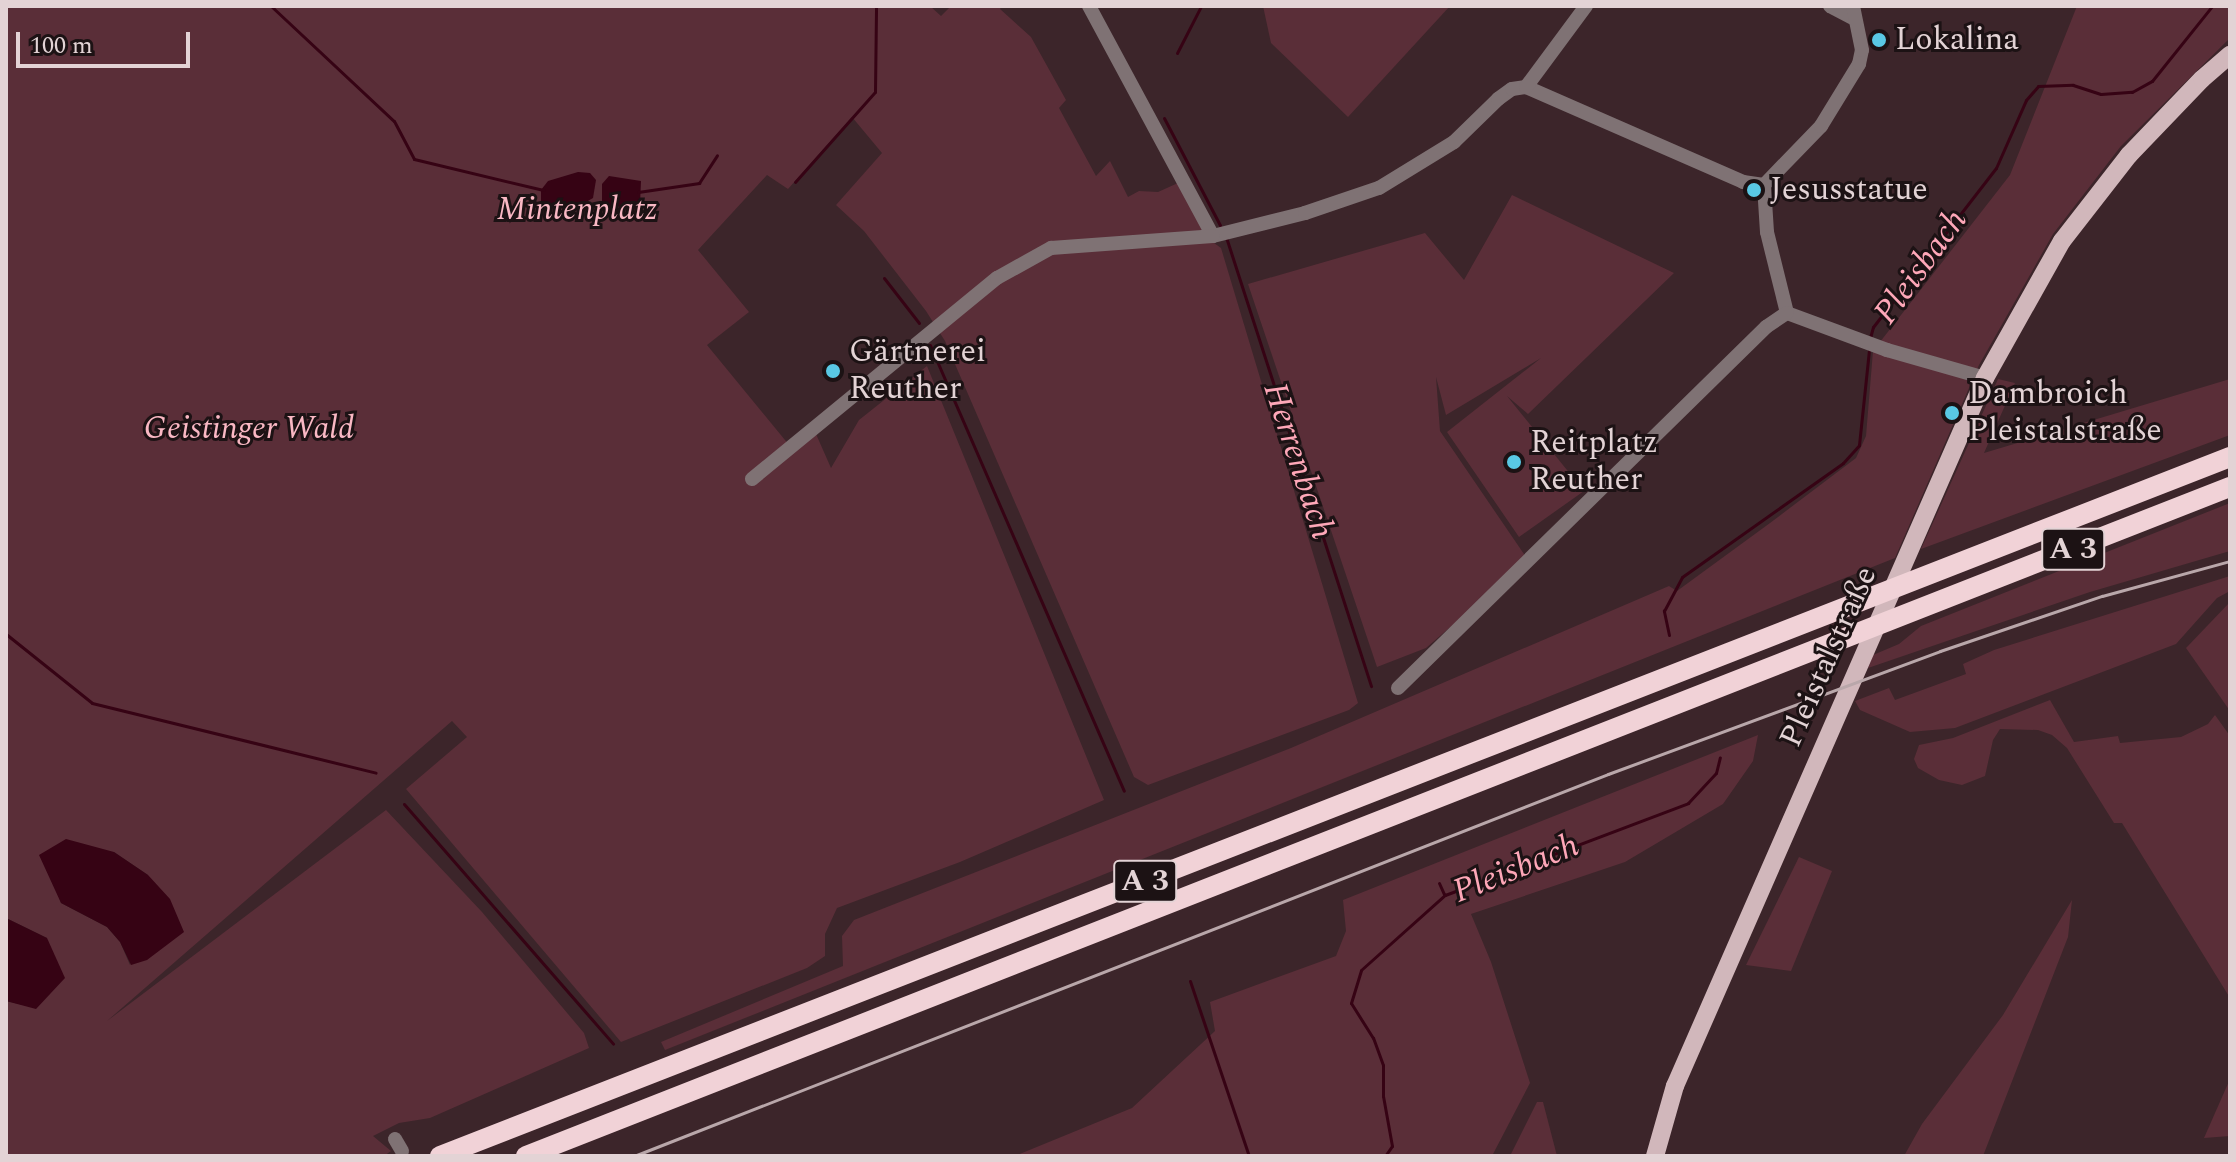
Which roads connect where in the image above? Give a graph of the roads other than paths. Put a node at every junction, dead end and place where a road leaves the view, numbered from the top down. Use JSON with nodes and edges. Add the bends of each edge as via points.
{"nodes":[{"id":1,"x":1089,"y":6,"type":"edge"},
{"id":2,"x":1586,"y":6,"type":"edge"},
{"id":3,"x":1830,"y":6,"type":"edge"},
{"id":4,"x":1853,"y":12,"type":"edge"},
{"id":5,"x":2230,"y":55,"type":"edge"},
{"id":6,"x":1526,"y":87,"type":"junction"},
{"id":7,"x":1764,"y":185,"type":"junction"},
{"id":8,"x":1213,"y":236,"type":"junction"},
{"id":9,"x":1787,"y":313,"type":"junction"},
{"id":10,"x":1985,"y":378,"type":"junction"},
{"id":11,"x":2230,"y":457,"type":"edge"},
{"id":12,"x":752,"y":479,"type":"dead end"},
{"id":13,"x":2230,"y":487,"type":"edge"},
{"id":14,"x":1398,"y":688,"type":"dead end"},
{"id":15,"x":440,"y":1156,"type":"edge"},
{"id":16,"x":526,"y":1156,"type":"edge"},
{"id":17,"x":1655,"y":1156,"type":"edge"}],
"edges":[{"from":1,"to":8,"type":"street"},
{"from":2,"to":6,"type":"street"},
{"from":3,"to":4,"type":"street"},
{"from":4,"to":7,"type":"street","via":[[1862,50],[1859,64],[1821,126]]},
{"from":5,"to":10,"type":"main road","name":"Pleistalstraße","via":[[2129,155],[2062,241]]},
{"from":6,"to":7,"type":"street","via":[[1743,182]]},
{"from":6,"to":8,"type":"street","via":[[1512,89],[1454,142],[1379,188]]},
{"from":7,"to":9,"type":"street","via":[[1767,232]]},
{"from":8,"to":12,"type":"street","via":[[1051,248],[997,278]]},
{"from":9,"to":10,"type":"street"},
{"from":9,"to":14,"type":"street","via":[[1766,327]]},
{"from":10,"to":17,"type":"main road","name":"Pleistalstraße","via":[[1675,1086]]},
{"from":11,"to":15,"type":"highway","number":"A 3"},
{"from":13,"to":16,"type":"highway","number":"A 3"}]}
